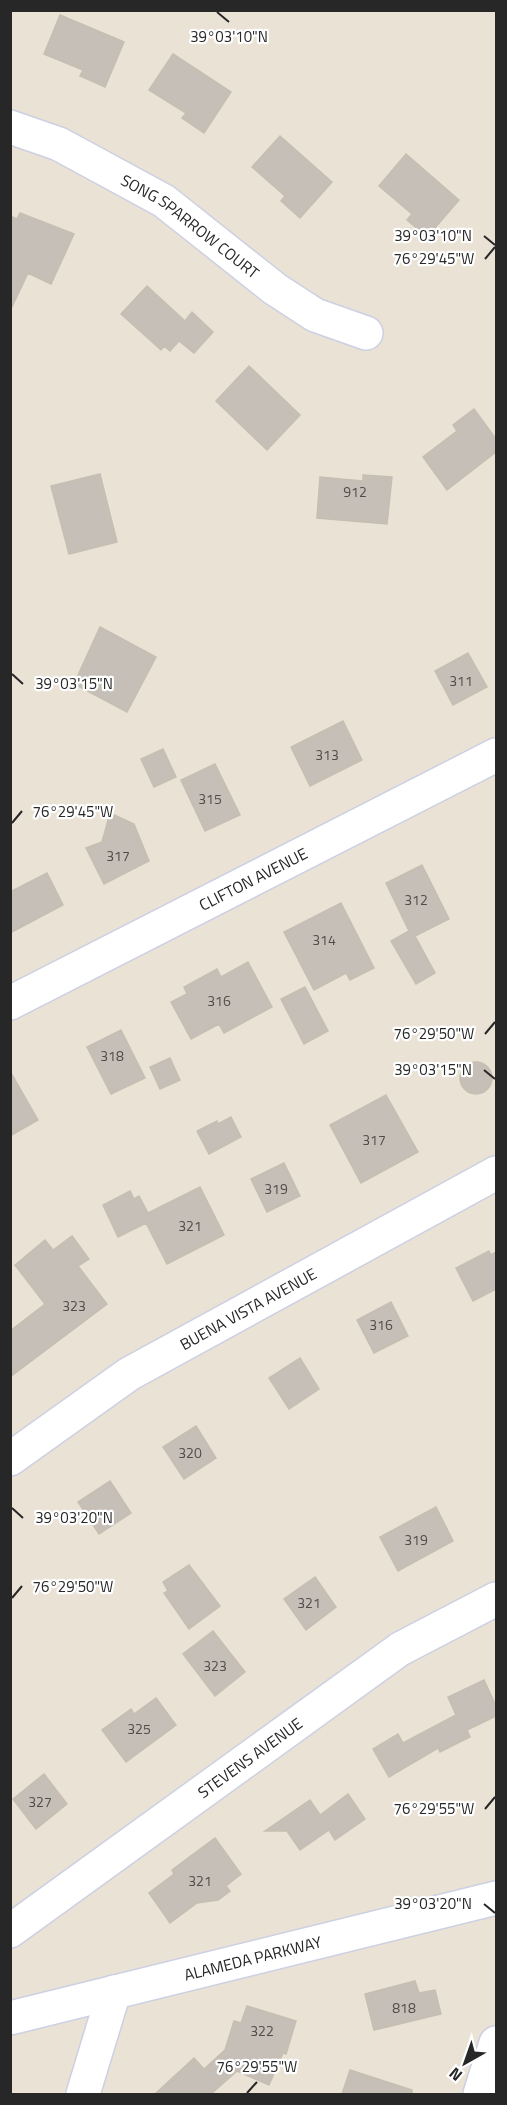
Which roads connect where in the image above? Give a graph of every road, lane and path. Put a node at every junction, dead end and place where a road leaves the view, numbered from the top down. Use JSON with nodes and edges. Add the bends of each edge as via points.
{"nodes":[{"id":1,"x":10,"y":127,"type":"edge"},
{"id":2,"x":366,"y":333,"type":"dead end"},
{"id":3,"x":496,"y":755,"type":"edge"},
{"id":4,"x":10,"y":1003,"type":"edge"},
{"id":5,"x":496,"y":1173,"type":"edge"},
{"id":6,"x":10,"y":1459,"type":"edge"},
{"id":7,"x":496,"y":1599,"type":"edge"},
{"id":8,"x":496,"y":1898,"type":"edge"},
{"id":9,"x":10,"y":1931,"type":"edge"},
{"id":10,"x":114,"y":1992,"type":"junction"},
{"id":11,"x":10,"y":2018,"type":"edge"},
{"id":12,"x":496,"y":2043,"type":"edge"},
{"id":13,"x":83,"y":2094,"type":"edge"},
{"id":14,"x":480,"y":2094,"type":"edge"}],
"edges":[{"from":1,"to":2,"type":"street","name":"SONG SPARROW COURT","via":[[59,144],[164,201],[305,309]]},
{"from":3,"to":4,"type":"street","name":"CLIFTON AVENUE"},
{"from":5,"to":6,"type":"street","name":"BUENA VISTA AVENUE","via":[[129,1374]]},
{"from":7,"to":9,"type":"street","name":"STEVENS AVENUE","via":[[400,1649]]},
{"from":8,"to":10,"type":"street","name":"ALAMEDA PARKWAY"},
{"from":10,"to":11,"type":"street","name":"ALAMEDA PARKWAY"},
{"from":10,"to":13,"type":"street"},
{"from":12,"to":14,"type":"street"}]}
